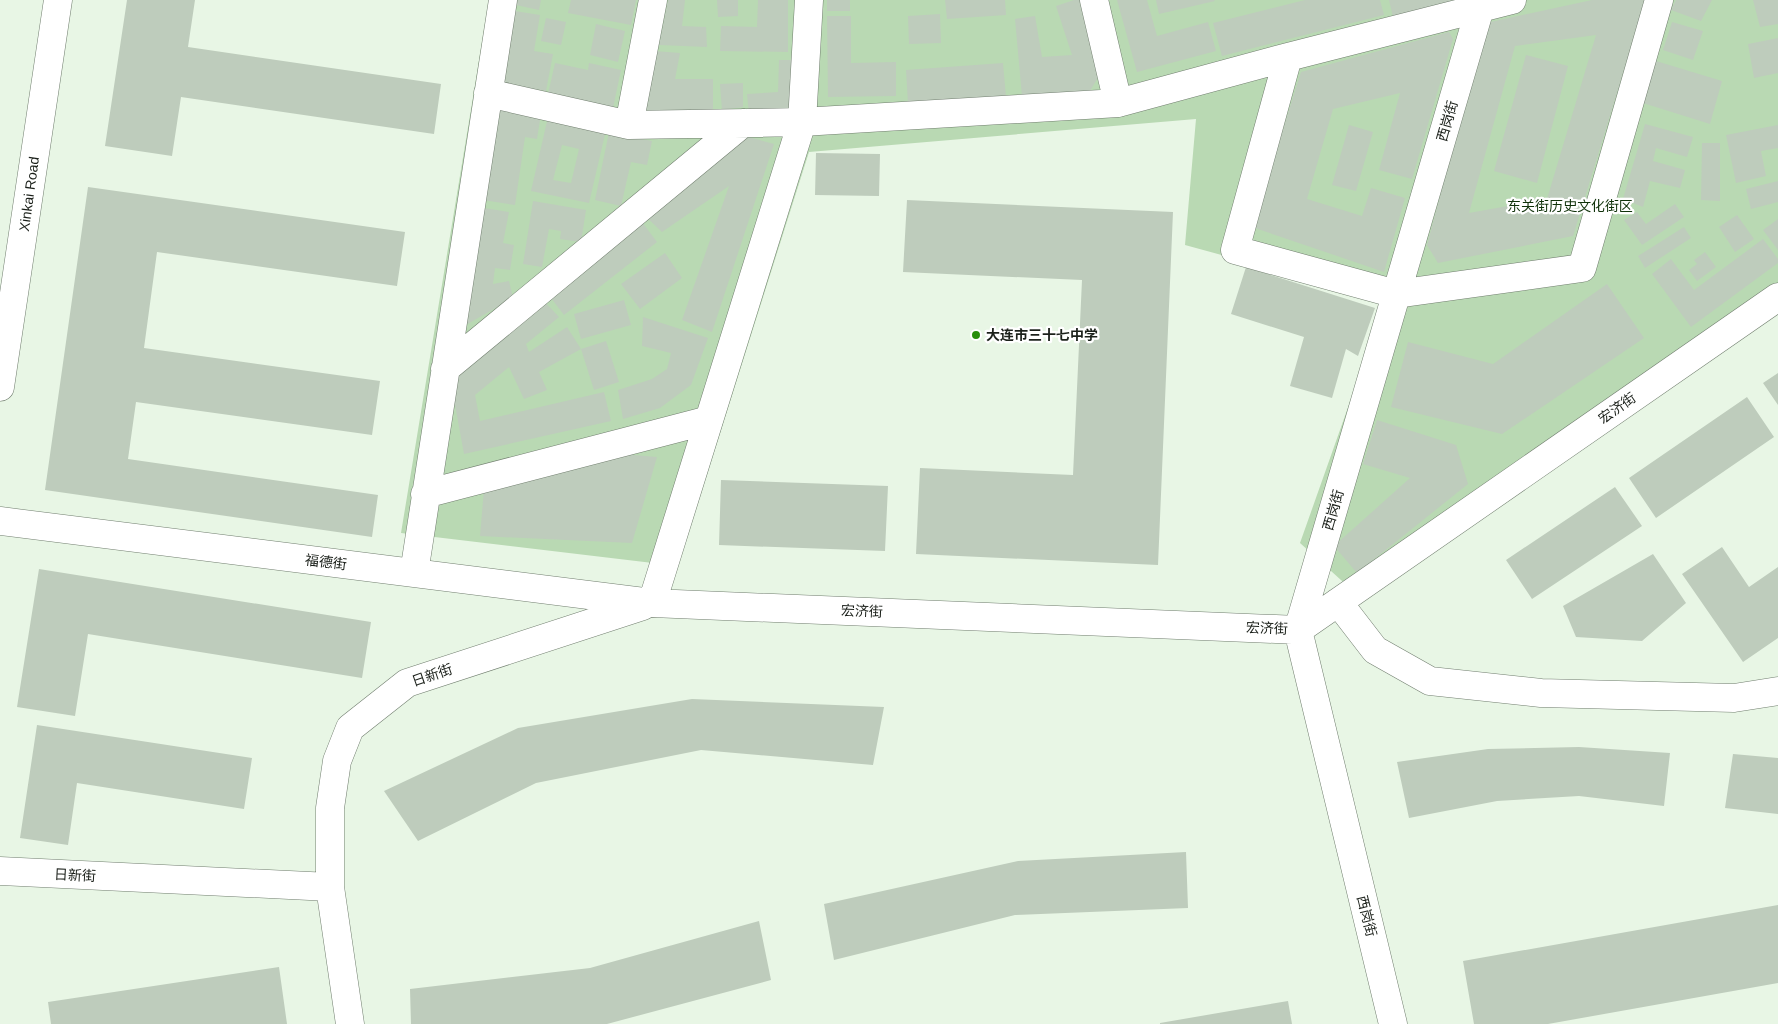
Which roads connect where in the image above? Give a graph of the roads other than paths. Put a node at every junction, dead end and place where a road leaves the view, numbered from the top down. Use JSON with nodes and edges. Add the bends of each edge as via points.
{"nodes":[{"id":1,"x":58,"y":0,"type":"edge"},
{"id":2,"x":503,"y":0,"type":"edge"},
{"id":3,"x":653,"y":0,"type":"edge"},
{"id":4,"x":809,"y":0,"type":"edge"},
{"id":5,"x":1094,"y":0,"type":"edge"},
{"id":6,"x":1512,"y":0,"type":"edge"},
{"id":7,"x":1659,"y":0,"type":"edge"},
{"id":8,"x":1479,"y":4,"type":"edge"},
{"id":9,"x":1288,"y":57,"type":"junction"},
{"id":10,"x":488,"y":93,"type":"junction"},
{"id":11,"x":1118,"y":103,"type":"junction"},
{"id":12,"x":802,"y":122,"type":"junction"},
{"id":13,"x":743,"y":123,"type":"junction"},
{"id":14,"x":629,"y":125,"type":"junction"},
{"id":15,"x":1396,"y":294,"type":"junction"},
{"id":16,"x":1778,"y":297,"type":"edge"},
{"id":17,"x":445,"y":369,"type":"junction"},
{"id":18,"x":0,"y":387,"type":"edge"},
{"id":19,"x":709,"y":420,"type":"junction"},
{"id":20,"x":425,"y":494,"type":"junction"},
{"id":21,"x":0,"y":521,"type":"edge"},
{"id":22,"x":414,"y":573,"type":"junction"},
{"id":23,"x":1338,"y":602,"type":"junction"},
{"id":24,"x":652,"y":603,"type":"junction"},
{"id":25,"x":1298,"y":630,"type":"junction"},
{"id":26,"x":1778,"y":691,"type":"edge"},
{"id":27,"x":0,"y":871,"type":"edge"},
{"id":28,"x":330,"y":887,"type":"junction"},
{"id":29,"x":350,"y":1024,"type":"edge"},
{"id":30,"x":1393,"y":1024,"type":"edge"}],
"edges":[{"from":1,"to":18,"type":"street","name":"Xinkai Road"},
{"from":2,"to":10,"type":"street"},
{"from":3,"to":14,"type":"street"},
{"from":4,"to":12,"type":"street"},
{"from":5,"to":11,"type":"street"},
{"from":6,"to":8,"type":"street"},
{"from":7,"to":15,"type":"street","via":[[1582,268]]},
{"from":8,"to":9,"type":"street"},
{"from":8,"to":15,"type":"street","name":"西岗街"},
{"from":9,"to":11,"type":"street"},
{"from":9,"to":15,"type":"street","via":[[1235,250]]},
{"from":10,"to":14,"type":"street"},
{"from":10,"to":17,"type":"street"},
{"from":11,"to":12,"type":"street"},
{"from":12,"to":13,"type":"street"},
{"from":12,"to":19,"type":"street"},
{"from":13,"to":14,"type":"street"},
{"from":13,"to":17,"type":"street"},
{"from":15,"to":25,"type":"street","name":"西岗街"},
{"from":16,"to":23,"type":"street","name":"宏济街"},
{"from":17,"to":20,"type":"street"},
{"from":19,"to":20,"type":"street"},
{"from":19,"to":24,"type":"street"},
{"from":20,"to":22,"type":"street"},
{"from":21,"to":22,"type":"street","name":"福德街"},
{"from":22,"to":24,"type":"street","name":"福德街"},
{"from":23,"to":25,"type":"street","name":"宏济街"},
{"from":23,"to":26,"type":"street","via":[[1375,650],[1430,681],[1541,693],[1734,698]]},
{"from":24,"to":25,"type":"street","name":"宏济街"},
{"from":24,"to":28,"type":"street","name":"日新街","via":[[407,683],[350,728],[337,761],[330,808]]},
{"from":25,"to":30,"type":"street","name":"西岗街"},
{"from":27,"to":28,"type":"street","name":"日新街"},
{"from":28,"to":29,"type":"street","name":"日新街"}]}
